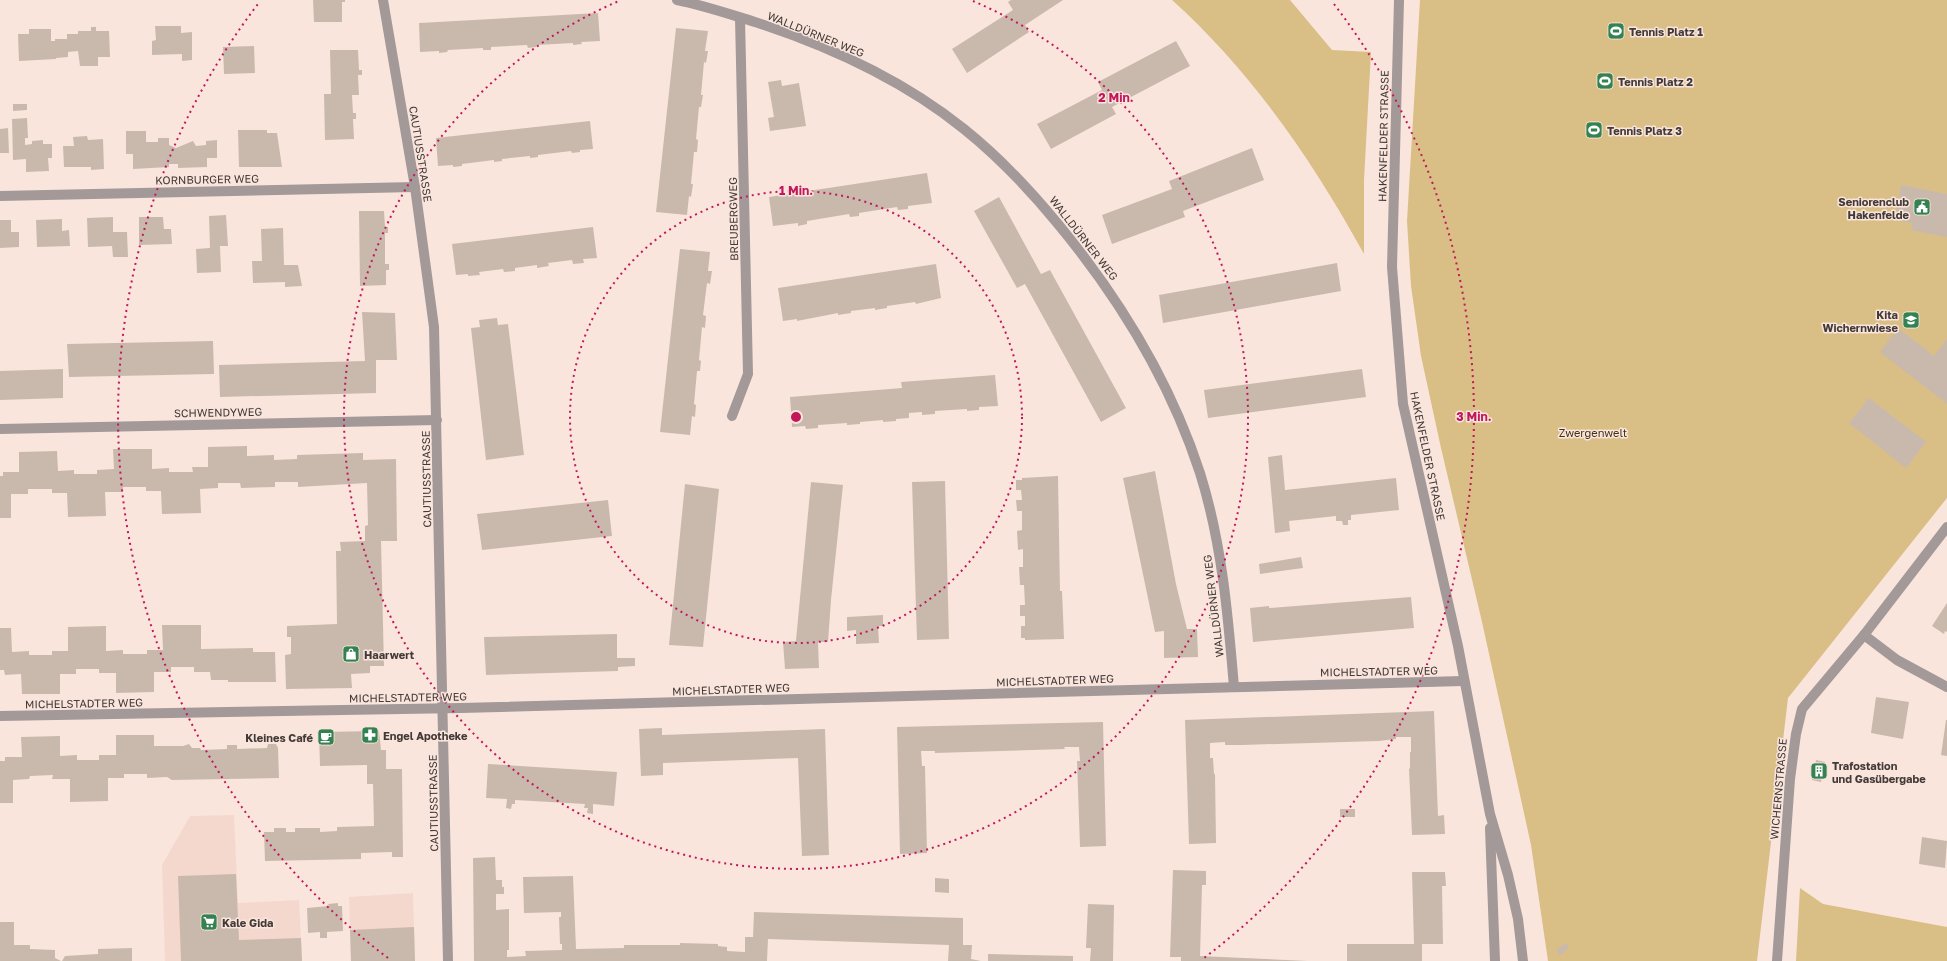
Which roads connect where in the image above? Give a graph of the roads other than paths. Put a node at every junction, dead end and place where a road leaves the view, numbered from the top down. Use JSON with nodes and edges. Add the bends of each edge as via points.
{"nodes":[{"id":1,"x":383,"y":0,"type":"edge"},
{"id":2,"x":677,"y":0,"type":"edge"},
{"id":3,"x":1399,"y":0,"type":"edge"},
{"id":4,"x":740,"y":18,"type":"junction"},
{"id":5,"x":415,"y":187,"type":"junction"},
{"id":6,"x":0,"y":196,"type":"edge"},
{"id":7,"x":732,"y":416,"type":"dead end"},
{"id":8,"x":437,"y":420,"type":"junction"},
{"id":9,"x":0,"y":429,"type":"edge"},
{"id":10,"x":1947,"y":527,"type":"edge"},
{"id":11,"x":1864,"y":635,"type":"junction"},
{"id":12,"x":1464,"y":681,"type":"junction"},
{"id":13,"x":1234,"y":687,"type":"junction"},
{"id":14,"x":1947,"y":687,"type":"edge"},
{"id":15,"x":443,"y":709,"type":"junction"},
{"id":16,"x":0,"y":716,"type":"edge"},
{"id":17,"x":1490,"y":814,"type":"junction"},
{"id":18,"x":448,"y":961,"type":"edge"},
{"id":19,"x":1495,"y":961,"type":"edge"},
{"id":20,"x":1523,"y":961,"type":"edge"},
{"id":21,"x":1777,"y":961,"type":"edge"}],
"edges":[{"from":1,"to":5,"type":"street","name":"CAUTIUSSTRASSE"},
{"from":2,"to":4,"type":"street","name":"WALLDÜRNER WEG"},
{"from":3,"to":12,"type":"street","name":"HAKENFELDER STRASSE","via":[[1392,267],[1403,404]]},
{"from":4,"to":7,"type":"street","name":"BREUBERGWEG","via":[[748,374]]},
{"from":4,"to":13,"type":"street","name":"WALLDÜRNER WEG","via":[[796,36],[866,68],[941,112],[988,150],[1029,189],[1105,284],[1151,358],[1170,396],[1200,474],[1224,577]]},
{"from":5,"to":6,"type":"street","name":"KORNBURGER WEG"},
{"from":5,"to":8,"type":"street","name":"CAUTIUSSTRASSE","via":[[434,327]]},
{"from":8,"to":9,"type":"street","name":"SCHWENDYWEG"},
{"from":8,"to":15,"type":"street","name":"CAUTIUSSTRASSE"},
{"from":10,"to":11,"type":"street","name":"WICHERNSTRASSE"},
{"from":11,"to":14,"type":"street","via":[[1897,660]]},
{"from":11,"to":21,"type":"street","name":"WICHERNSTRASSE","via":[[1802,710],[1790,779]]},
{"from":12,"to":13,"type":"street","name":"MICHELSTADTER WEG"},
{"from":12,"to":17,"type":"street","name":"HAKENFELDER STRASSE"},
{"from":13,"to":15,"type":"street","name":"MICHELSTADTER WEG"},
{"from":15,"to":16,"type":"street","name":"MICHELSTADTER WEG"},
{"from":15,"to":18,"type":"street","name":"CAUTIUSSTRASSE"},
{"from":17,"to":19,"type":"street","name":"HAKENFELDER STRASSE"},
{"from":17,"to":20,"type":"street","name":"HAKENFELDER STRASSE","via":[[1510,882]]}]}
